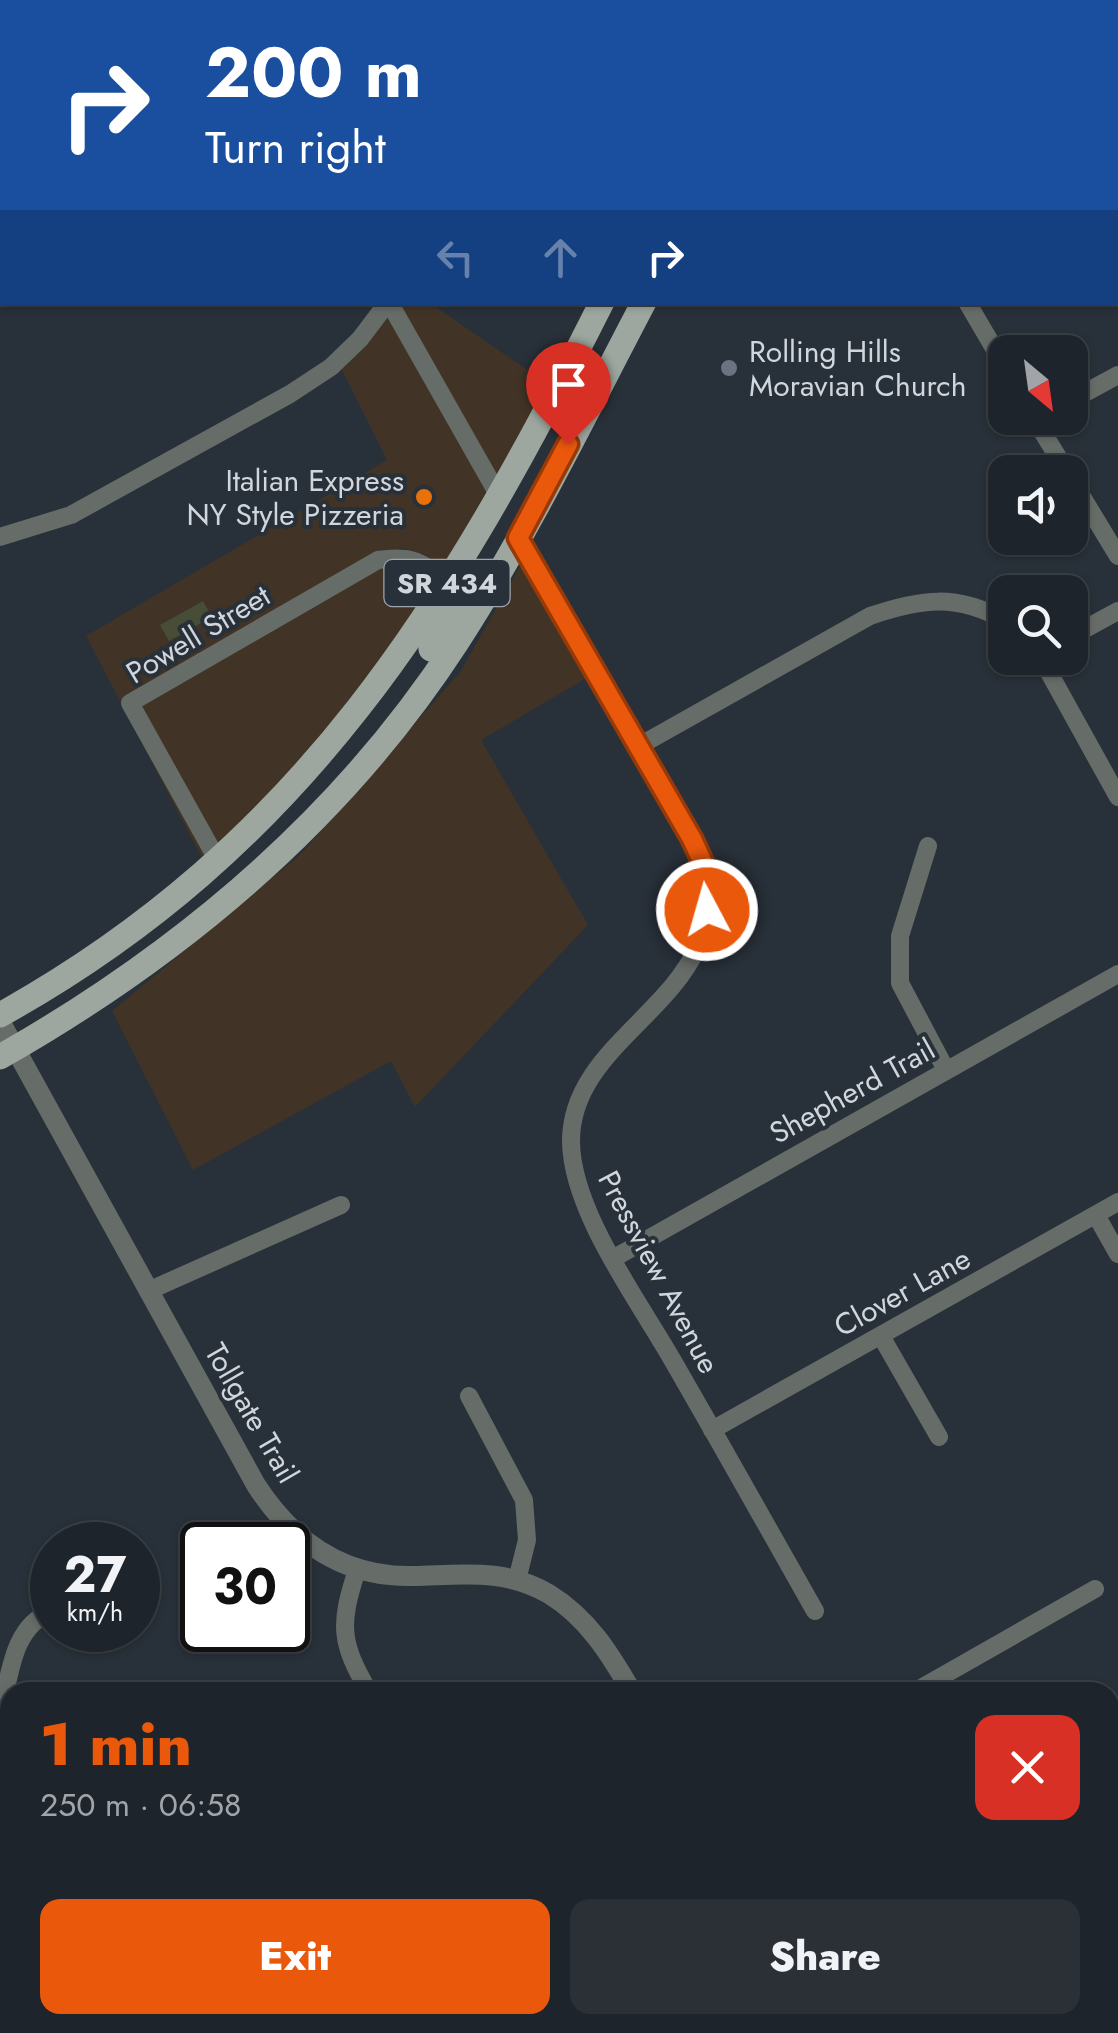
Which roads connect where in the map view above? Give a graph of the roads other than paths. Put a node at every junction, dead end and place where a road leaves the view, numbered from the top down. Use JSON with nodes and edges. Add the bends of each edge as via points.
{"nodes":[{"id":1,"x":386,"y":305,"type":"edge"},
{"id":2,"x":390,"y":305,"type":"edge"},
{"id":3,"x":600,"y":305,"type":"edge"},
{"id":4,"x":642,"y":305,"type":"edge"},
{"id":5,"x":969,"y":305,"type":"edge"},
{"id":6,"x":988,"y":338,"type":"edge"},
{"id":7,"x":1118,"y":374,"type":"edge"},
{"id":8,"x":1088,"y":392,"type":"edge"},
{"id":9,"x":554,"y":397,"type":"junction"},
{"id":10,"x":499,"y":496,"type":"junction"},
{"id":11,"x":1088,"y":506,"type":"edge"},
{"id":12,"x":0,"y":537,"type":"edge"},
{"id":13,"x":518,"y":538,"type":"junction"},
{"id":14,"x":1118,"y":556,"type":"edge"},
{"id":15,"x":447,"y":583,"type":"junction"},
{"id":16,"x":1118,"y":611,"type":"edge"},
{"id":17,"x":988,"y":614,"type":"edge"},
{"id":18,"x":1088,"y":627,"type":"edge"},
{"id":19,"x":1050,"y":675,"type":"edge"},
{"id":20,"x":384,"y":740,"type":"junction"},
{"id":21,"x":639,"y":746,"type":"junction"},
{"id":22,"x":1118,"y":797,"type":"edge"},
{"id":23,"x":928,"y":846,"type":"dead end"},
{"id":24,"x":218,"y":861,"type":"junction"},
{"id":25,"x":1118,"y":974,"type":"edge"},
{"id":26,"x":0,"y":1018,"type":"edge"},
{"id":27,"x":8,"y":1053,"type":"edge"},
{"id":28,"x":946,"y":1070,"type":"junction"},
{"id":29,"x":1118,"y":1202,"type":"edge"},
{"id":30,"x":341,"y":1205,"type":"dead end"},
{"id":31,"x":1096,"y":1215,"type":"junction"},
{"id":32,"x":1118,"y":1254,"type":"edge"},
{"id":33,"x":614,"y":1258,"type":"junction"},
{"id":34,"x":148,"y":1291,"type":"junction"},
{"id":35,"x":881,"y":1336,"type":"junction"},
{"id":36,"x":469,"y":1396,"type":"dead end"},
{"id":37,"x":712,"y":1430,"type":"junction"},
{"id":38,"x":939,"y":1437,"type":"dead end"},
{"id":39,"x":357,"y":1570,"type":"junction"},
{"id":40,"x":517,"y":1580,"type":"junction"},
{"id":41,"x":1096,"y":1590,"type":"dead end"},
{"id":42,"x":816,"y":1612,"type":"dead end"},
{"id":43,"x":30,"y":1626,"type":"edge"},
{"id":44,"x":10,"y":1682,"type":"edge"},
{"id":45,"x":363,"y":1682,"type":"edge"},
{"id":46,"x":626,"y":1682,"type":"edge"},
{"id":47,"x":936,"y":1682,"type":"edge"}],
"edges":[{"from":1,"to":12,"type":"street","via":[[330,367],[290,394],[71,514]]},
{"from":2,"to":10,"type":"street"},
{"from":3,"to":9,"type":"main road","number":"SR 434"},
{"from":4,"to":13,"type":"main road","number":"SR 434"},
{"from":5,"to":6,"type":"street"},
{"from":7,"to":8,"type":"street"},
{"from":9,"to":10,"type":"main road","number":"SR 434"},
{"from":9,"to":13,"type":"main road","via":[[549,431],[518,489],[511,520]]},
{"from":10,"to":15,"type":"main road","number":"SR 434"},
{"from":11,"to":14,"type":"street"},
{"from":13,"to":20,"type":"main road","number":"SR 434","via":[[458,641]]},
{"from":13,"to":21,"type":"street","name":"Pressview Avenue"},
{"from":15,"to":20,"type":"main road","via":[[454,607],[449,621],[389,709]]},
{"from":15,"to":24,"type":"main road","number":"SR 434","via":[[357,715]]},
{"from":15,"to":24,"type":"street","name":"Powell Street","via":[[425,562],[402,556],[378,560],[130,704]]},
{"from":16,"to":18,"type":"street"},
{"from":17,"to":21,"type":"street","via":[[941,598],[870,616]]},
{"from":19,"to":22,"type":"street"},
{"from":20,"to":27,"type":"main road","number":"SR 434","via":[[308,826],[209,916],[134,974]]},
{"from":21,"to":33,"type":"street","name":"Pressview Avenue","via":[[703,863],[707,910],[687,969],[605,1060],[573,1122],[576,1176]]},
{"from":23,"to":28,"type":"street","via":[[900,936],[900,983]]},
{"from":24,"to":26,"type":"main road","number":"SR 434","via":[[119,940]]},
{"from":25,"to":28,"type":"street","name":"Shepherd Trail"},
{"from":26,"to":27,"type":"street","name":"Tollgate Trail"},
{"from":27,"to":34,"type":"street","name":"Tollgate Trail"},
{"from":28,"to":33,"type":"street","name":"Shepherd Trail"},
{"from":29,"to":31,"type":"street","name":"Clover Lane"},
{"from":30,"to":34,"type":"street"},
{"from":31,"to":32,"type":"street"},
{"from":31,"to":35,"type":"street","name":"Clover Lane"},
{"from":33,"to":37,"type":"street","name":"Pressview Avenue"},
{"from":34,"to":39,"type":"street","name":"Tollgate Trail","via":[[268,1502],[296,1536]]},
{"from":35,"to":37,"type":"street","name":"Clover Lane"},
{"from":35,"to":38,"type":"street"},
{"from":36,"to":40,"type":"street","via":[[524,1500],[527,1540]]},
{"from":37,"to":42,"type":"street","name":"Pressview Avenue"},
{"from":39,"to":40,"type":"street","name":"Tollgate Trail","via":[[418,1576],[466,1571]]},
{"from":39,"to":45,"type":"street","via":[[343,1632]]},
{"from":40,"to":46,"type":"street","name":"Tollgate Trail","via":[[583,1620]]},
{"from":41,"to":47,"type":"street"},
{"from":43,"to":44,"type":"street"}]}
